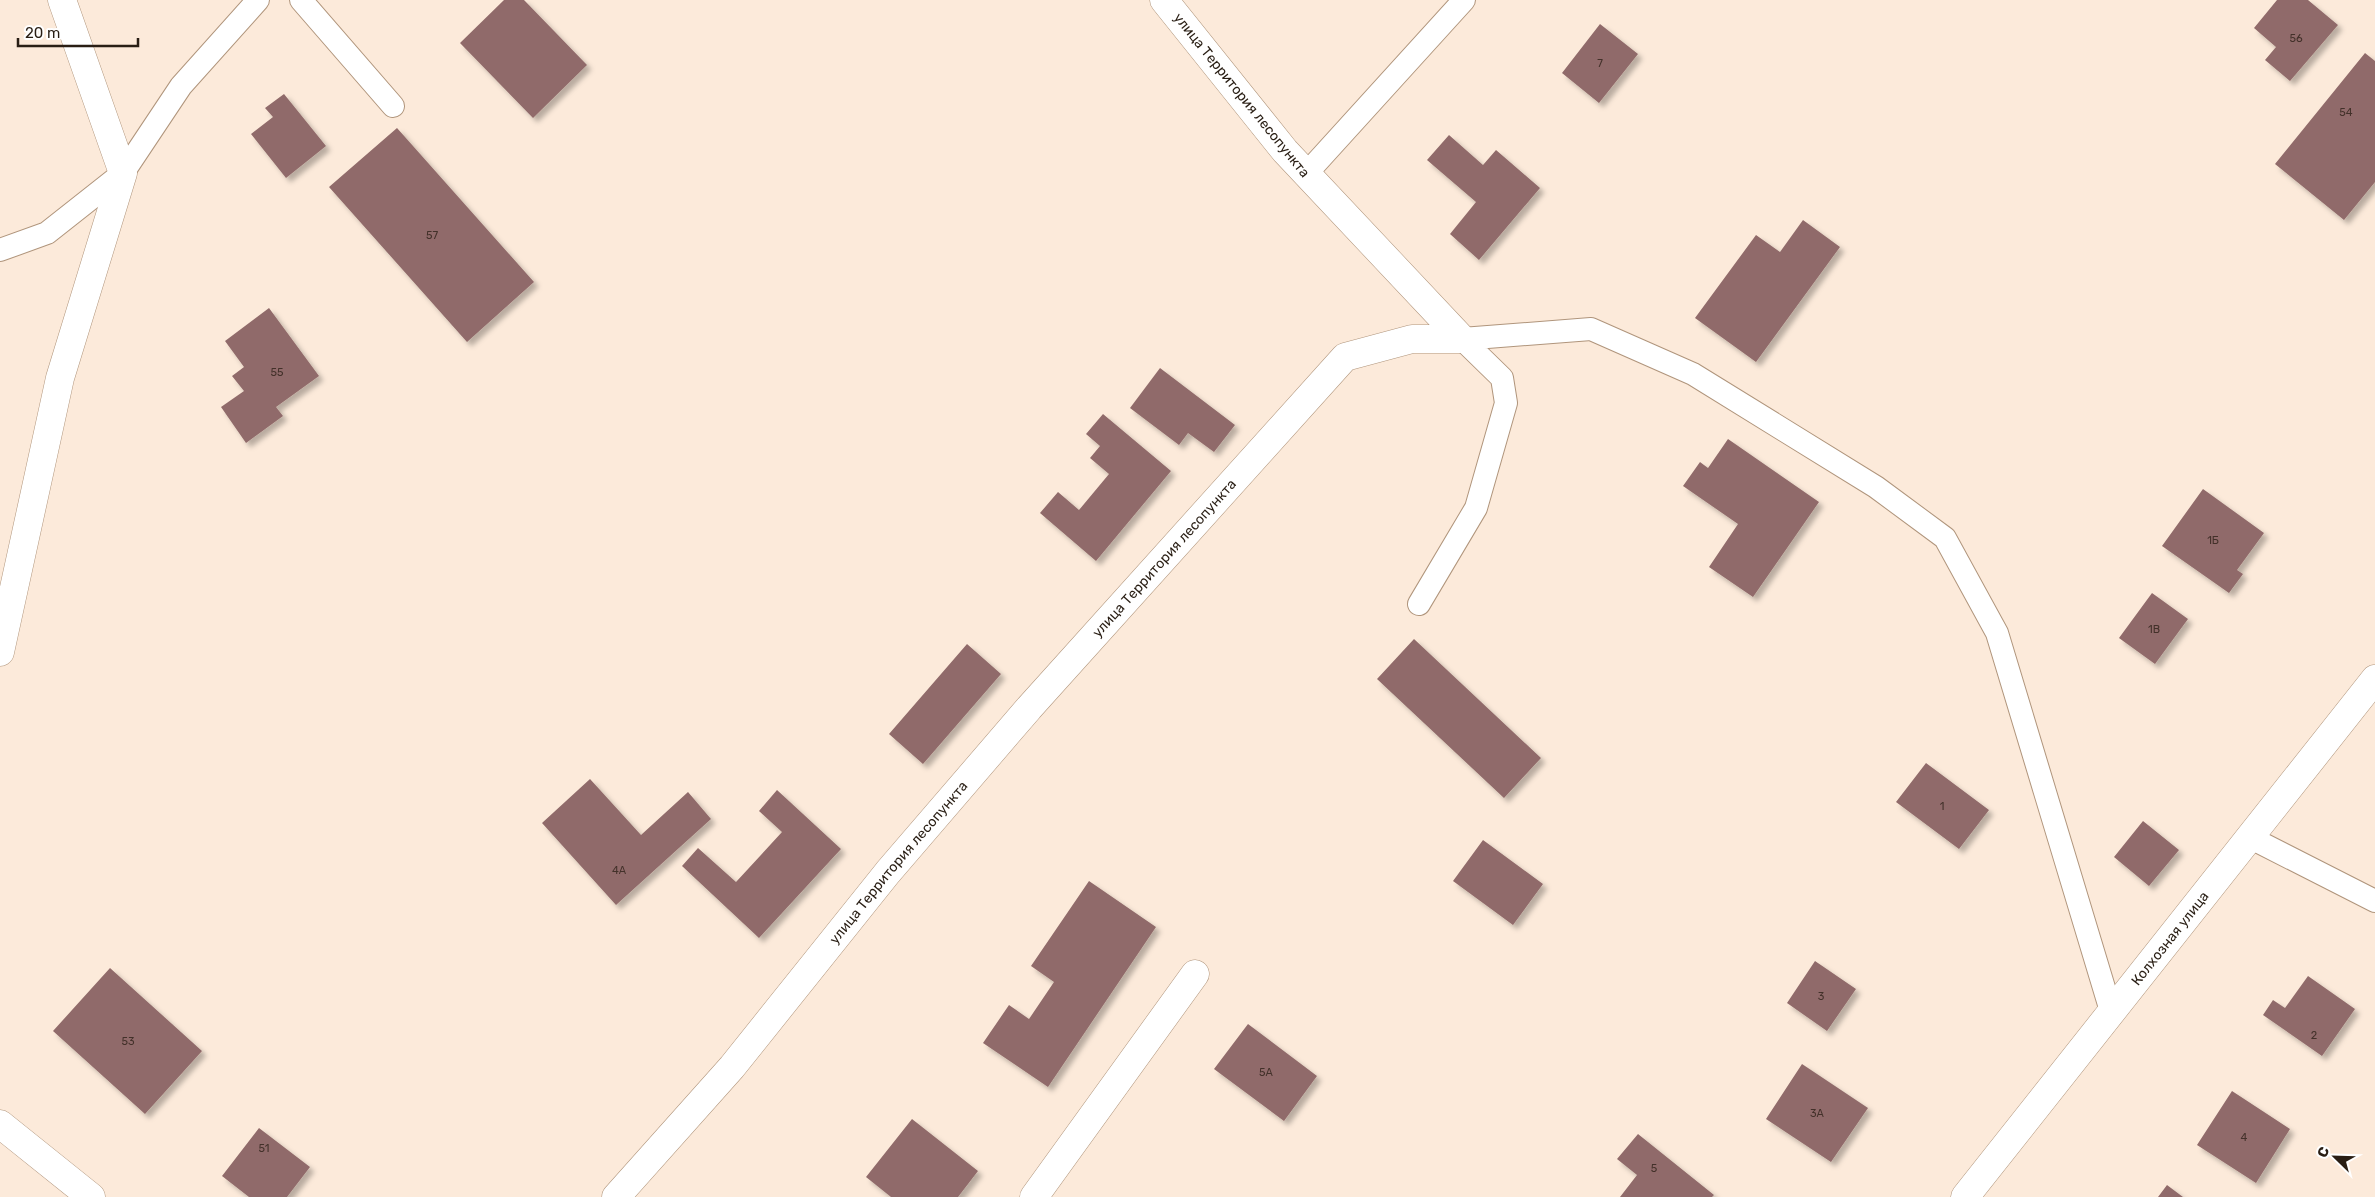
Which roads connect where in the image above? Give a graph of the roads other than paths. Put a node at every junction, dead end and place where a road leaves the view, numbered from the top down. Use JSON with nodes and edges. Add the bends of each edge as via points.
{"nodes":[{"id":1,"x":62,"y":0,"type":"edge"},
{"id":2,"x":258,"y":0,"type":"edge"},
{"id":3,"x":301,"y":0,"type":"edge"},
{"id":4,"x":1164,"y":0,"type":"edge"},
{"id":5,"x":1464,"y":0,"type":"edge"},
{"id":6,"x":393,"y":106,"type":"dead end"},
{"id":7,"x":123,"y":173,"type":"junction"},
{"id":8,"x":1306,"y":174,"type":"junction"},
{"id":9,"x":0,"y":250,"type":"edge"},
{"id":10,"x":1462,"y":339,"type":"junction"},
{"id":11,"x":1419,"y":604,"type":"dead end"},
{"id":12,"x":0,"y":652,"type":"edge"},
{"id":13,"x":2375,"y":679,"type":"edge"},
{"id":14,"x":2251,"y":838,"type":"junction"},
{"id":15,"x":2375,"y":901,"type":"edge"},
{"id":16,"x":1195,"y":974,"type":"dead end"},
{"id":17,"x":2111,"y":1010,"type":"junction"},
{"id":18,"x":0,"y":1124,"type":"edge"},
{"id":19,"x":91,"y":1197,"type":"edge"},
{"id":20,"x":616,"y":1197,"type":"edge"},
{"id":21,"x":1034,"y":1197,"type":"edge"},
{"id":22,"x":1965,"y":1197,"type":"edge"}],
"edges":[{"from":1,"to":7,"type":"street"},
{"from":2,"to":7,"type":"lane","via":[[182,86]]},
{"from":3,"to":6,"type":"lane"},
{"from":4,"to":8,"type":"street","name":"улица Территория лесопункта"},
{"from":5,"to":8,"type":"lane"},
{"from":7,"to":9,"type":"lane","via":[[47,234]]},
{"from":7,"to":12,"type":"street","via":[[60,378]]},
{"from":8,"to":10,"type":"street","name":"улица Территория лесопункта"},
{"from":10,"to":11,"type":"lane","via":[[1502,378],[1506,403],[1476,508]]},
{"from":10,"to":17,"type":"lane","via":[[1591,329],[1693,374],[1876,487],[1945,538],[1997,633]]},
{"from":10,"to":20,"type":"street","name":"улица Территория лесопункта","via":[[1412,339],[1345,357],[1029,708],[888,872],[732,1068]]},
{"from":13,"to":14,"type":"street","name":"Колхозная улица"},
{"from":14,"to":15,"type":"lane"},
{"from":14,"to":17,"type":"street","name":"Колхозная улица"},
{"from":16,"to":21,"type":"street"},
{"from":17,"to":22,"type":"street","name":"Колхозная улица"},
{"from":18,"to":19,"type":"street"}]}
